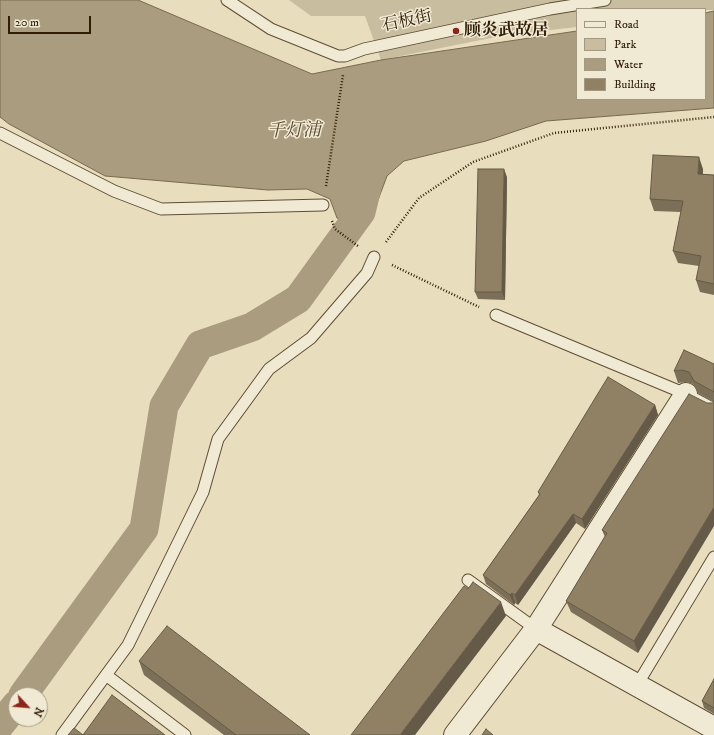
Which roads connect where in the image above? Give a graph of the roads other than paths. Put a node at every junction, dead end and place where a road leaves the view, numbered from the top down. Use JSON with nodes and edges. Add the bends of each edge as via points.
{"nodes":[{"id":1,"x":227,"y":0,"type":"edge"},
{"id":2,"x":606,"y":0,"type":"edge"},
{"id":3,"x":0,"y":133,"type":"edge"},
{"id":4,"x":323,"y":205,"type":"dead end"},
{"id":5,"x":374,"y":256,"type":"road end"},
{"id":6,"x":496,"y":315,"type":"road end"},
{"id":7,"x":686,"y":394,"type":"junction"},
{"id":8,"x":714,"y":409,"type":"edge"},
{"id":9,"x":714,"y":557,"type":"edge"},
{"id":10,"x":468,"y":580,"type":"dead end"},
{"id":11,"x":536,"y":629,"type":"junction"},
{"id":12,"x":106,"y":675,"type":"junction"},
{"id":13,"x":637,"y":685,"type":"junction"},
{"id":14,"x":714,"y":728,"type":"edge"},
{"id":15,"x":62,"y":735,"type":"edge"},
{"id":16,"x":185,"y":735,"type":"edge"},
{"id":17,"x":455,"y":735,"type":"edge"}],
"edges":[{"from":1,"to":2,"type":"lane","name":"石板街","via":[[272,29],[345,59],[364,49],[550,9]]},
{"from":3,"to":4,"type":"lane","via":[[114,191],[161,209]]},
{"from":5,"to":12,"type":"lane","via":[[367,272],[311,338],[269,369],[218,440],[203,492],[128,645]]},
{"from":6,"to":7,"type":"lane"},
{"from":7,"to":8,"type":"lane"},
{"from":7,"to":11,"type":"street"},
{"from":9,"to":13,"type":"lane"},
{"from":10,"to":11,"type":"lane"},
{"from":11,"to":13,"type":"street"},
{"from":11,"to":17,"type":"street"},
{"from":12,"to":15,"type":"lane"},
{"from":12,"to":16,"type":"lane"},
{"from":13,"to":14,"type":"street"}]}
